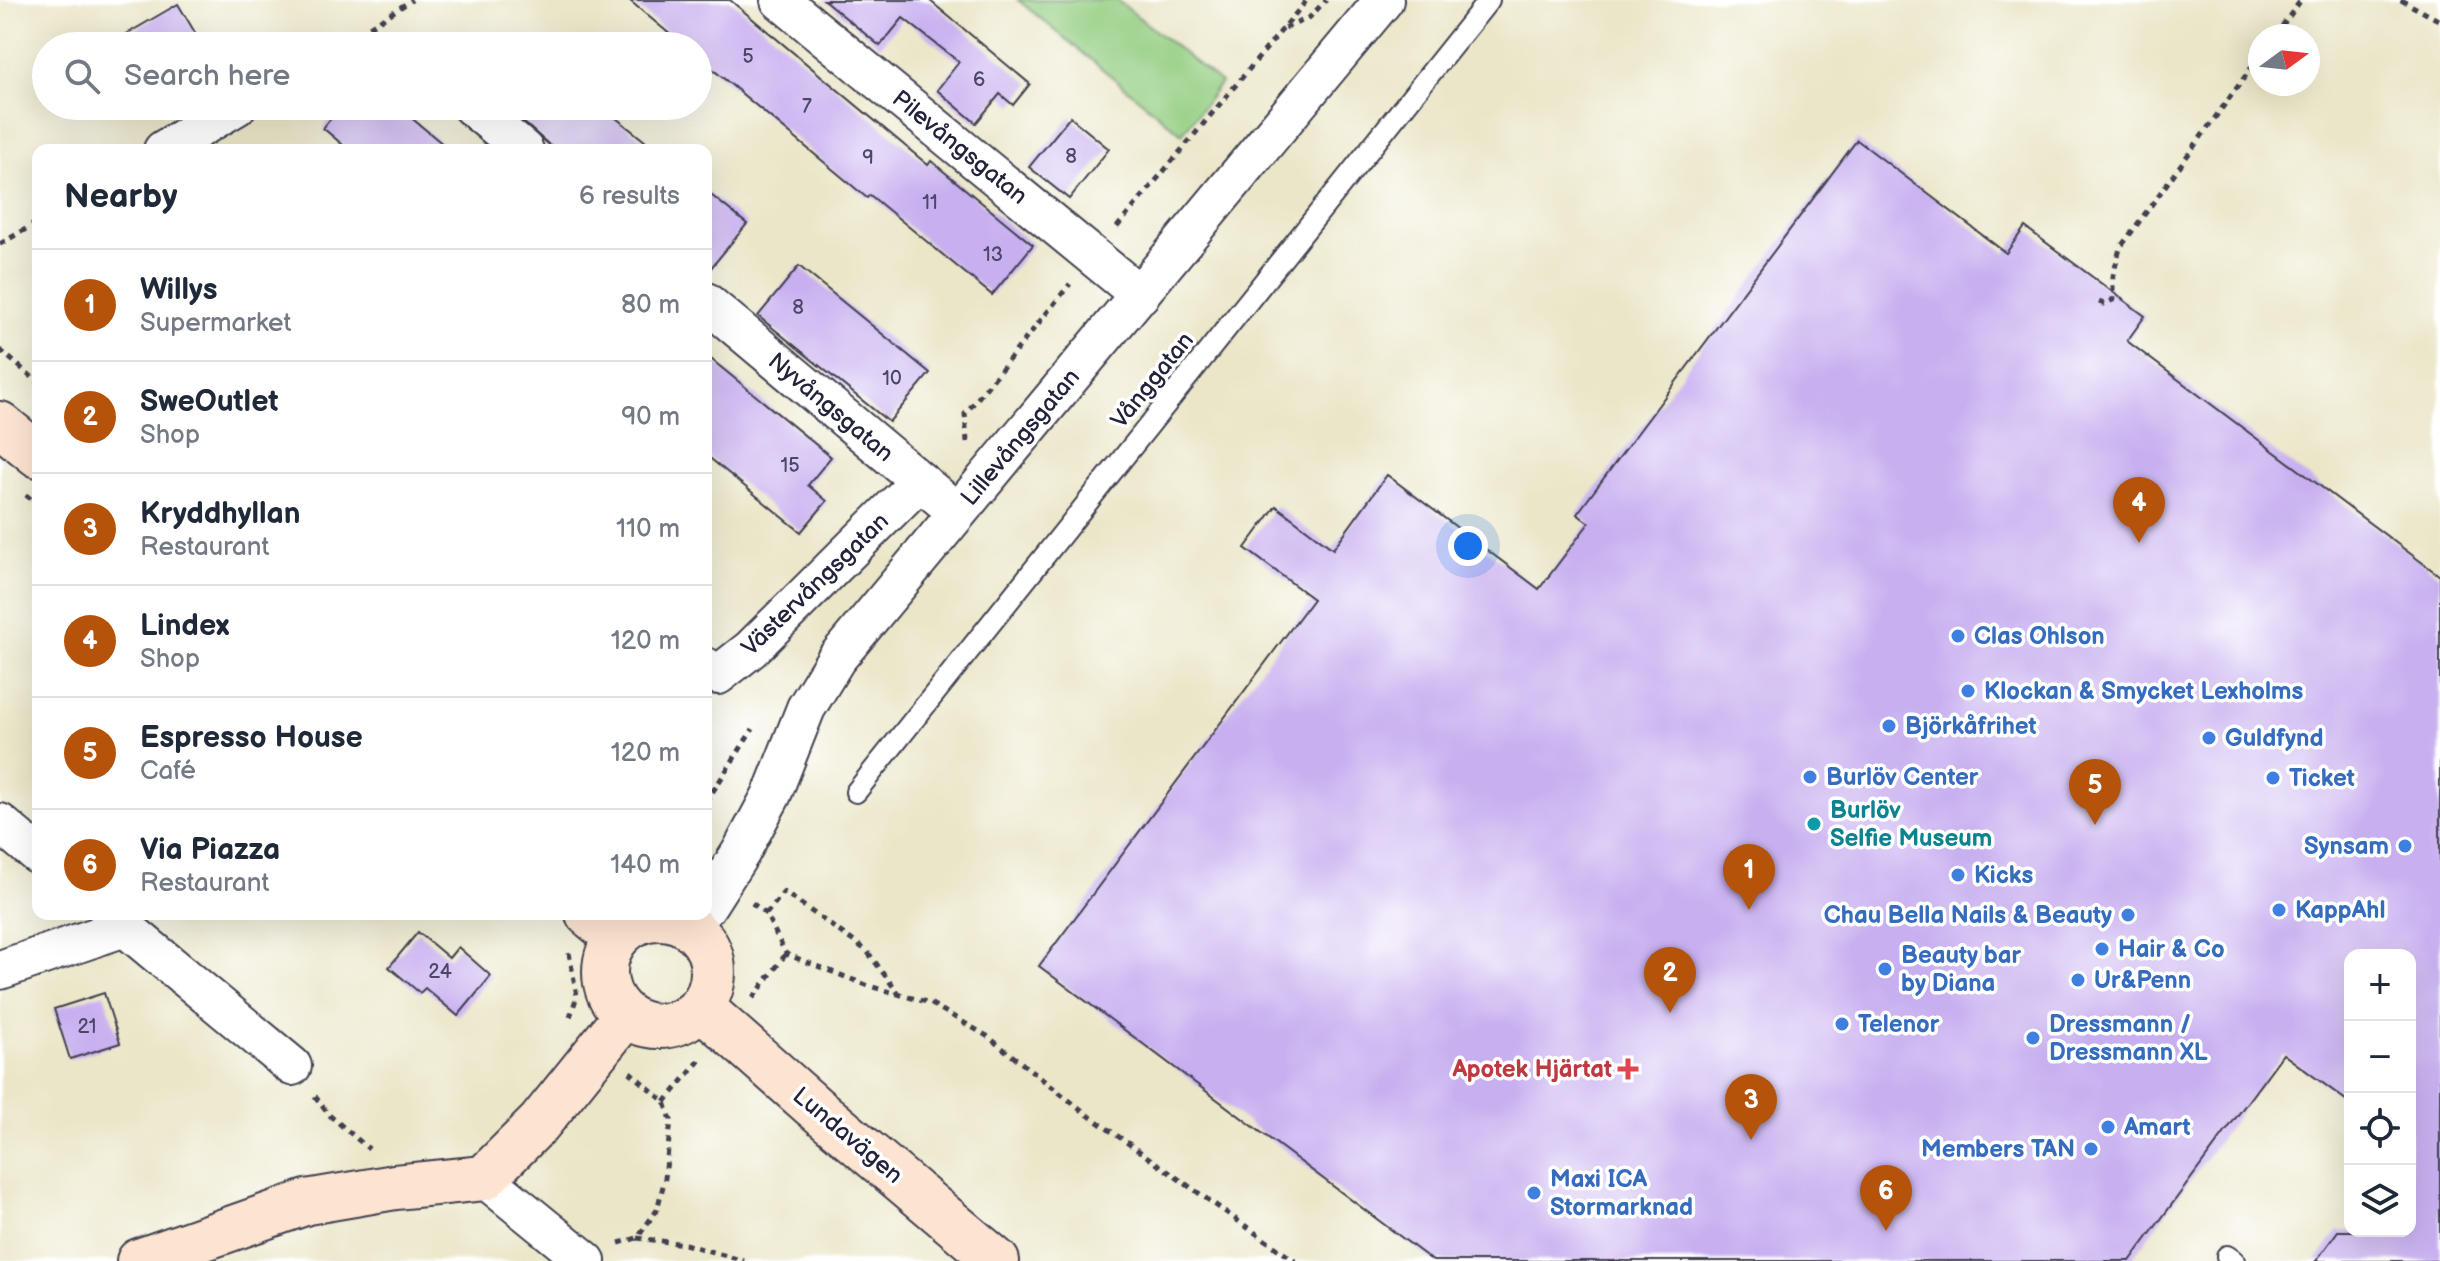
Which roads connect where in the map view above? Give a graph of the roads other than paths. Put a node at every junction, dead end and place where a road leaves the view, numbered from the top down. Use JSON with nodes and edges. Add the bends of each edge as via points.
{"nodes":[{"id":1,"x":780,"y":0,"type":"edge"},
{"id":2,"x":1489,"y":0,"type":"edge"},
{"id":3,"x":1367,"y":6,"type":"edge"},
{"id":4,"x":213,"y":120,"type":"edge"},
{"id":5,"x":488,"y":120,"type":"edge"},
{"id":6,"x":173,"y":144,"type":"edge"},
{"id":7,"x":517,"y":144,"type":"edge"},
{"id":8,"x":1140,"y":295,"type":"junction"},
{"id":9,"x":712,"y":307,"type":"edge"},
{"id":10,"x":0,"y":424,"type":"edge"},
{"id":11,"x":32,"y":450,"type":"edge"},
{"id":12,"x":920,"y":481,"type":"junction"},
{"id":13,"x":957,"y":512,"type":"junction"},
{"id":14,"x":712,"y":671,"type":"edge"},
{"id":15,"x":856,"y":792,"type":"dead end"},
{"id":16,"x":0,"y":823,"type":"edge"},
{"id":17,"x":32,"y":850,"type":"edge"},
{"id":18,"x":712,"y":897,"type":"edge"},
{"id":19,"x":650,"y":920,"type":"edge"},
{"id":20,"x":701,"y":920,"type":"edge"},
{"id":21,"x":117,"y":921,"type":"edge"},
{"id":22,"x":603,"y":926,"type":"edge"},
{"id":23,"x":0,"y":970,"type":"edge"},
{"id":24,"x":701,"y":1007,"type":"junction"},
{"id":25,"x":626,"y":1015,"type":"junction"},
{"id":26,"x":292,"y":1066,"type":"road end"},
{"id":27,"x":484,"y":1178,"type":"junction"},
{"id":28,"x":600,"y":1253,"type":"edge"},
{"id":29,"x":139,"y":1261,"type":"edge"},
{"id":30,"x":997,"y":1261,"type":"edge"}],
"edges":[{"from":1,"to":8,"type":"street","name":"Pilevångsgatan"},
{"from":2,"to":15,"type":"lane","name":"Vånggatan"},
{"from":3,"to":8,"type":"street","name":"Lillevångsgatan"},
{"from":4,"to":6,"type":"street"},
{"from":5,"to":7,"type":"street"},
{"from":8,"to":13,"type":"street","name":"Lillevångsgatan"},
{"from":9,"to":12,"type":"street","name":"Nyvångsgatan"},
{"from":10,"to":11,"type":"main road"},
{"from":12,"to":13,"type":"street","name":"Nyvångsgatan"},
{"from":12,"to":14,"type":"street","name":"Västervångsgatan","via":[[751,649],[718,675]]},
{"from":13,"to":18,"type":"street","name":"Lillevångsgatan","via":[[836,659],[806,708],[772,794]]},
{"from":16,"to":17,"type":"street"},
{"from":19,"to":22,"type":"main road"},
{"from":20,"to":24,"type":"main road","via":[[714,975]]},
{"from":21,"to":23,"type":"street"},
{"from":21,"to":26,"type":"street"},
{"from":22,"to":25,"type":"main road","via":[[609,992]]},
{"from":24,"to":25,"type":"main road","via":[[666,1026]]},
{"from":24,"to":30,"type":"main road","name":"Lundavägen"},
{"from":25,"to":27,"type":"main road","via":[[540,1122]]},
{"from":27,"to":28,"type":"street"},
{"from":27,"to":29,"type":"main road","via":[[307,1202]]}]}
